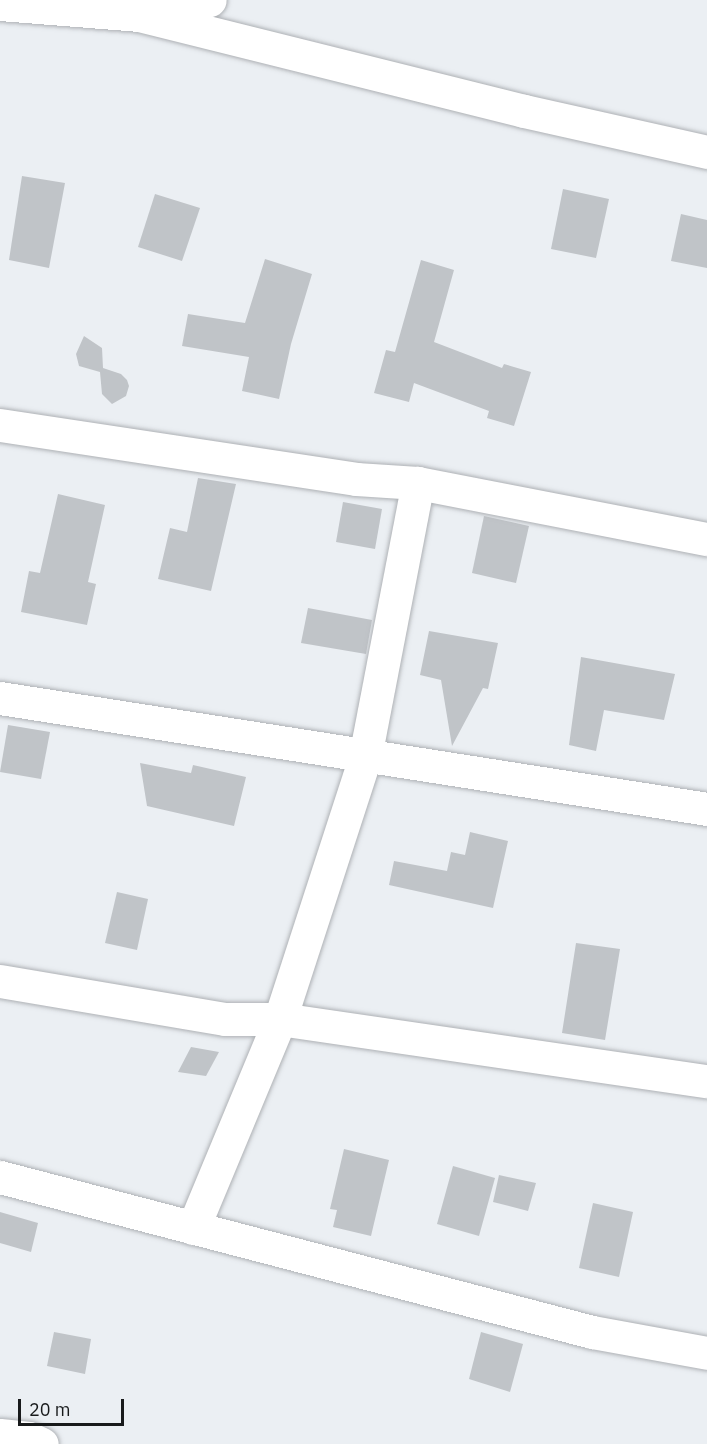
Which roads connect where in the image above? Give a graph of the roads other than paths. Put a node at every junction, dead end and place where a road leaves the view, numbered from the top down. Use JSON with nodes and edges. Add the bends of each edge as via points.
{"nodes":[{"id":1,"x":210,"y":0,"type":"edge"},
{"id":2,"x":0,"y":4,"type":"edge"},
{"id":3,"x":139,"y":15,"type":"junction"},
{"id":4,"x":707,"y":152,"type":"edge"},
{"id":5,"x":0,"y":425,"type":"edge"},
{"id":6,"x":418,"y":483,"type":"junction"},
{"id":7,"x":707,"y":539,"type":"edge"},
{"id":8,"x":0,"y":698,"type":"edge"},
{"id":9,"x":365,"y":757,"type":"junction"},
{"id":10,"x":707,"y":808,"type":"edge"},
{"id":11,"x":0,"y":981,"type":"edge"},
{"id":12,"x":280,"y":1019,"type":"junction"},
{"id":13,"x":707,"y":1081,"type":"edge"},
{"id":14,"x":0,"y":1177,"type":"edge"},
{"id":15,"x":193,"y":1228,"type":"junction"},
{"id":16,"x":707,"y":1353,"type":"edge"},
{"id":17,"x":0,"y":1434,"type":"edge"},
{"id":18,"x":42,"y":1444,"type":"edge"}],
"edges":[{"from":1,"to":3,"type":"street"},
{"from":2,"to":3,"type":"street"},
{"from":3,"to":4,"type":"street","via":[[524,111]]},
{"from":5,"to":6,"type":"street","via":[[356,479]]},
{"from":6,"to":7,"type":"street"},
{"from":6,"to":9,"type":"street"},
{"from":8,"to":9,"type":"street"},
{"from":9,"to":10,"type":"street"},
{"from":9,"to":12,"type":"street"},
{"from":11,"to":12,"type":"street","via":[[225,1019]]},
{"from":12,"to":13,"type":"street"},
{"from":12,"to":15,"type":"street"},
{"from":14,"to":15,"type":"street"},
{"from":15,"to":16,"type":"street","via":[[592,1332]]},
{"from":17,"to":18,"type":"street"}]}
